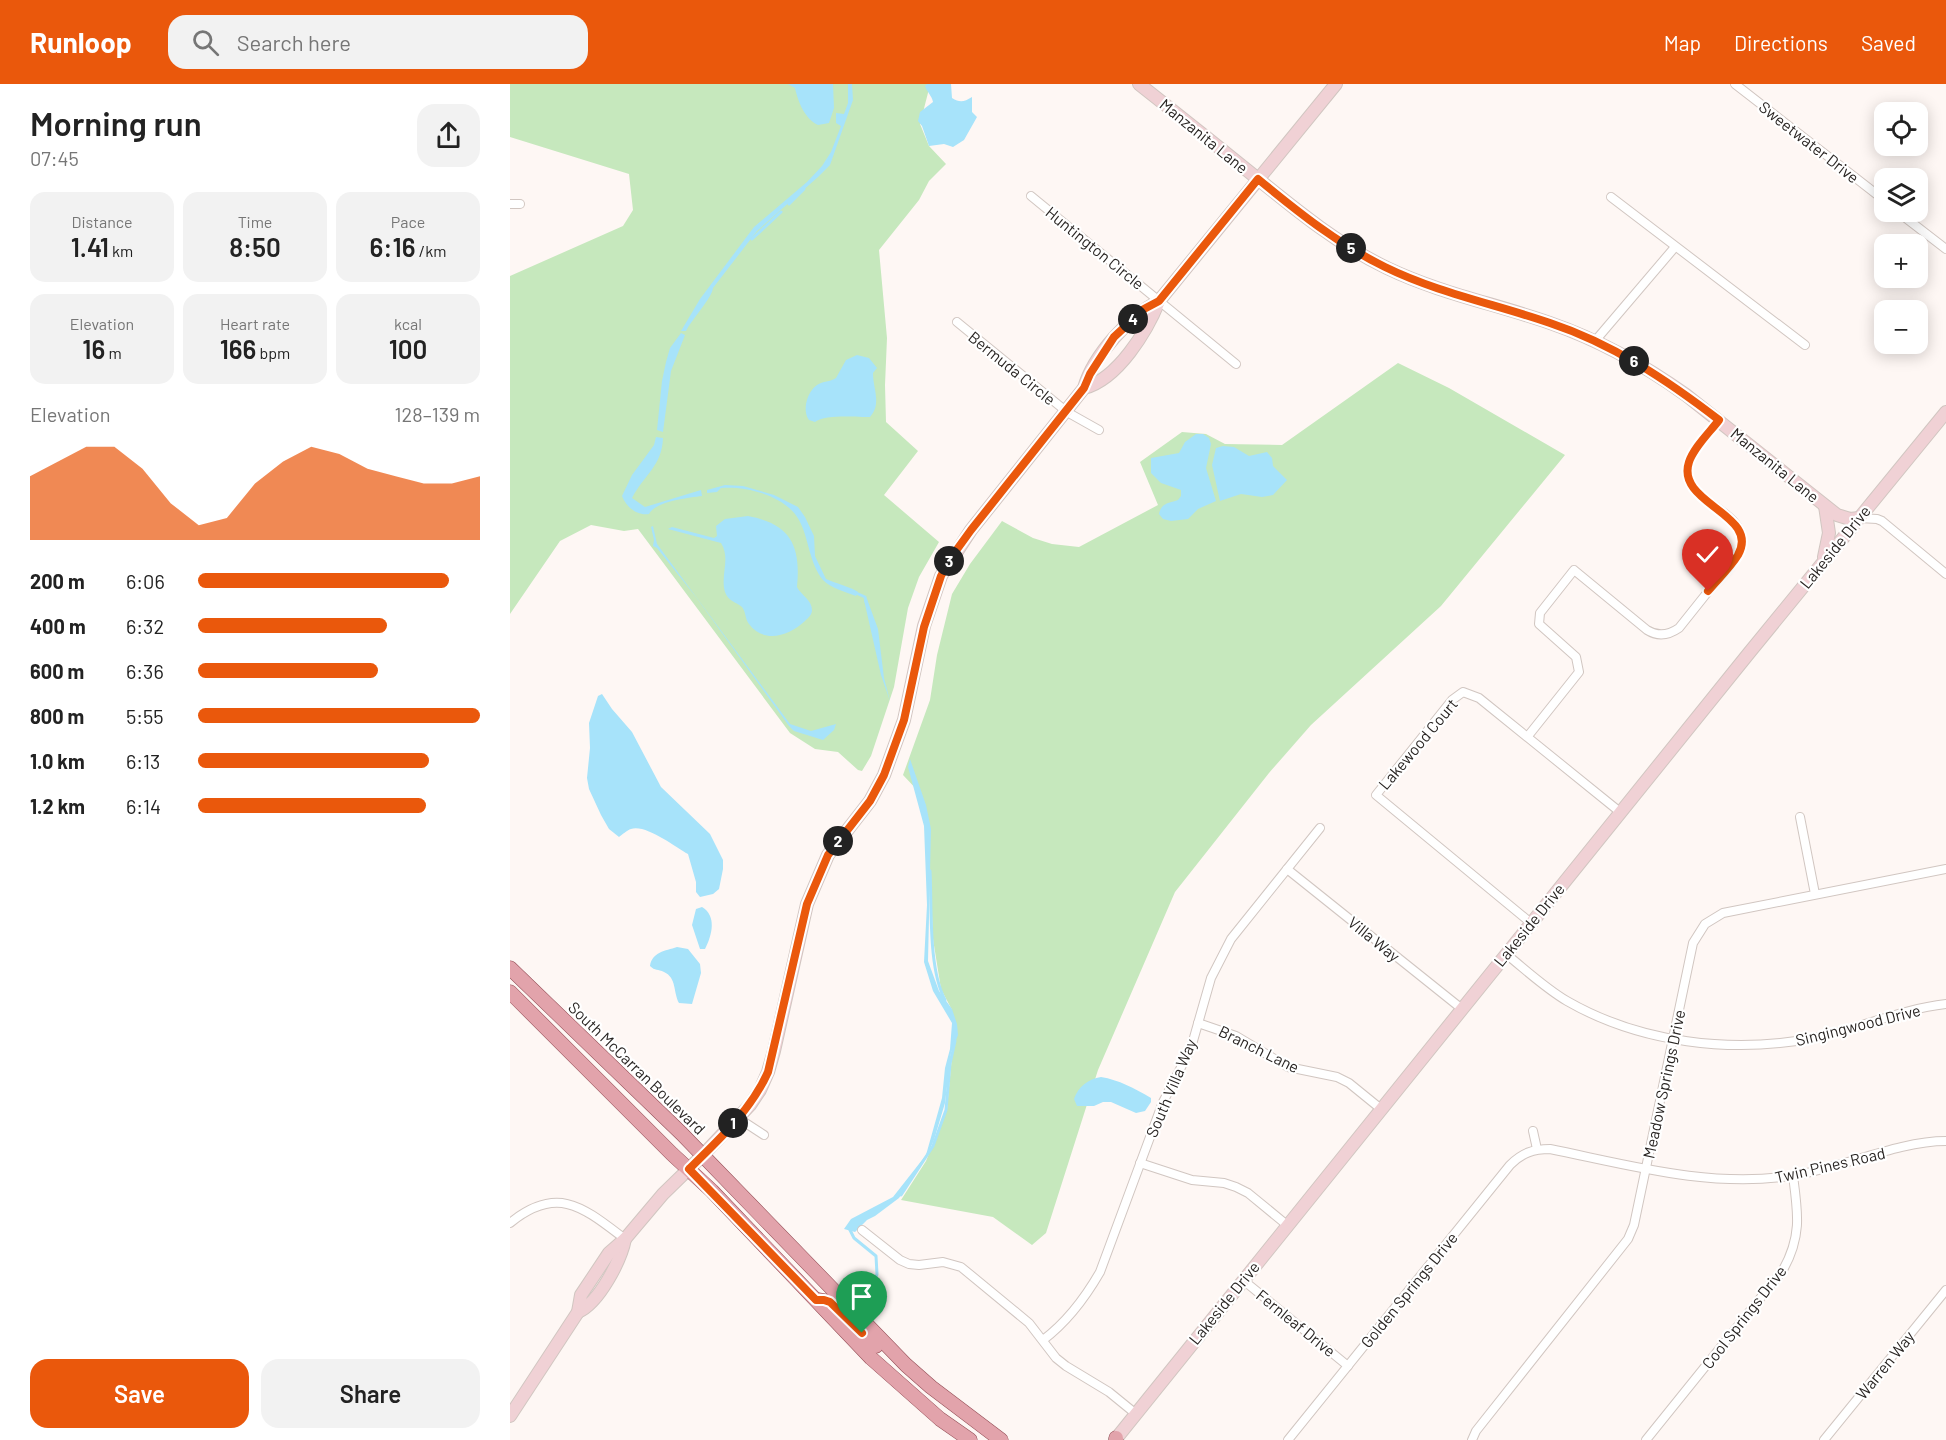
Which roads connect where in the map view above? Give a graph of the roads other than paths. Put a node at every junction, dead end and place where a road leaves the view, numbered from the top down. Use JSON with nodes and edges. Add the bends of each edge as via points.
{"nodes":[{"id":1,"x":1139,"y":84,"type":"edge"},
{"id":2,"x":1336,"y":84,"type":"edge"},
{"id":3,"x":1735,"y":84,"type":"edge"},
{"id":4,"x":1258,"y":179,"type":"junction"},
{"id":5,"x":1874,"y":192,"type":"edge"},
{"id":6,"x":1031,"y":196,"type":"dead end"},
{"id":7,"x":1611,"y":196,"type":"dead end"},
{"id":8,"x":510,"y":204,"type":"edge"},
{"id":9,"x":520,"y":204,"type":"dead end"},
{"id":10,"x":1911,"y":222,"type":"edge"},
{"id":11,"x":1675,"y":247,"type":"junction"},
{"id":12,"x":1946,"y":249,"type":"edge"},
{"id":13,"x":1159,"y":301,"type":"junction"},
{"id":14,"x":957,"y":322,"type":"dead end"},
{"id":15,"x":1595,"y":341,"type":"junction"},
{"id":16,"x":1805,"y":345,"type":"dead end"},
{"id":17,"x":1236,"y":364,"type":"dead end"},
{"id":18,"x":1084,"y":388,"type":"junction"},
{"id":19,"x":1067,"y":412,"type":"junction"},
{"id":20,"x":1946,"y":412,"type":"edge"},
{"id":21,"x":1719,"y":420,"type":"junction"},
{"id":22,"x":1099,"y":430,"type":"dead end"},
{"id":23,"x":1825,"y":506,"type":"junction"},
{"id":24,"x":1859,"y":518,"type":"junction"},
{"id":25,"x":1823,"y":562,"type":"junction"},
{"id":26,"x":1946,"y":574,"type":"edge"},
{"id":27,"x":1528,"y":736,"type":"junction"},
{"id":28,"x":1620,"y":812,"type":"junction"},
{"id":29,"x":1800,"y":817,"type":"dead end"},
{"id":30,"x":1320,"y":828,"type":"dead end"},
{"id":31,"x":1287,"y":869,"type":"junction"},
{"id":32,"x":1946,"y":869,"type":"edge"},
{"id":33,"x":1815,"y":894,"type":"junction"},
{"id":34,"x":1531,"y":923,"type":"junction"},
{"id":35,"x":1506,"y":954,"type":"junction"},
{"id":36,"x":510,"y":968,"type":"edge"},
{"id":37,"x":510,"y":992,"type":"edge"},
{"id":38,"x":1946,"y":1004,"type":"edge"},
{"id":39,"x":1462,"y":1009,"type":"junction"},
{"id":40,"x":1198,"y":1023,"type":"junction"},
{"id":41,"x":1673,"y":1038,"type":"junction"},
{"id":42,"x":1381,"y":1109,"type":"junction"},
{"id":43,"x":738,"y":1118,"type":"junction"},
{"id":44,"x":1533,"y":1131,"type":"dead end"},
{"id":45,"x":764,"y":1135,"type":"dead end"},
{"id":46,"x":1946,"y":1141,"type":"edge"},
{"id":47,"x":1537,"y":1149,"type":"junction"},
{"id":48,"x":702,"y":1156,"type":"junction"},
{"id":49,"x":1140,"y":1163,"type":"junction"},
{"id":50,"x":1647,"y":1168,"type":"junction"},
{"id":51,"x":689,"y":1169,"type":"junction"},
{"id":52,"x":1792,"y":1176,"type":"junction"},
{"id":53,"x":510,"y":1223,"type":"edge"},
{"id":54,"x":1287,"y":1225,"type":"junction"},
{"id":55,"x":862,"y":1230,"type":"dead end"},
{"id":56,"x":625,"y":1239,"type":"junction"},
{"id":57,"x":1243,"y":1280,"type":"junction"},
{"id":58,"x":1946,"y":1290,"type":"edge"},
{"id":59,"x":816,"y":1300,"type":"junction"},
{"id":60,"x":1043,"y":1340,"type":"junction"},
{"id":61,"x":906,"y":1365,"type":"junction"},
{"id":62,"x":1348,"y":1365,"type":"junction"},
{"id":63,"x":1136,"y":1414,"type":"junction"},
{"id":64,"x":510,"y":1418,"type":"edge"},
{"id":65,"x":510,"y":1428,"type":"edge"},
{"id":66,"x":1116,"y":1439,"type":"edge"},
{"id":67,"x":970,"y":1440,"type":"edge"},
{"id":68,"x":1001,"y":1440,"type":"edge"},
{"id":69,"x":1288,"y":1440,"type":"edge"},
{"id":70,"x":1472,"y":1440,"type":"edge"},
{"id":71,"x":1646,"y":1440,"type":"edge"},
{"id":72,"x":1824,"y":1440,"type":"edge"}],
"edges":[{"from":1,"to":4,"type":"street","name":"Manzanita Lane"},
{"from":2,"to":4,"type":"street"},
{"from":3,"to":5,"type":"street","name":"Sweetwater Drive"},
{"from":4,"to":13,"type":"street"},
{"from":4,"to":15,"type":"street","name":"Manzanita Lane","via":[[1323,230],[1384,267]]},
{"from":6,"to":13,"type":"street","name":"Huntington Circle"},
{"from":7,"to":11,"type":"street"},
{"from":8,"to":9,"type":"street"},
{"from":10,"to":12,"type":"street"},
{"from":11,"to":15,"type":"street"},
{"from":11,"to":16,"type":"street"},
{"from":13,"to":17,"type":"street","name":"Huntington Circle"},
{"from":13,"to":18,"type":"street","via":[[1144,309],[1114,337]]},
{"from":13,"to":18,"type":"street","via":[[1129,355],[1098,383]]},
{"from":14,"to":19,"type":"street","name":"Bermuda Circle"},
{"from":15,"to":21,"type":"street","name":"Manzanita Lane","via":[[1666,380]]},
{"from":18,"to":19,"type":"street"},
{"from":19,"to":22,"type":"street","name":"Bermuda Circle"},
{"from":19,"to":43,"type":"street","via":[[971,530],[941,576],[924,627],[904,720],[884,775],[870,801],[828,855],[807,904],[768,1072],[760,1090]]},
{"from":20,"to":24,"type":"street","name":"Lakeside Drive"},
{"from":21,"to":23,"type":"street","name":"Manzanita Lane"},
{"from":21,"to":27,"type":"street","via":[[1690,458],[1688,477],[1696,491],[1734,522],[1742,542],[1738,554],[1679,628],[1668,634],[1652,634],[1574,570],[1540,613],[1539,624],[1576,657],[1579,672]]},
{"from":23,"to":24,"type":"street","name":"Manzanita Lane","via":[[1841,517]]},
{"from":23,"to":25,"type":"street","via":[[1829,533]]},
{"from":24,"to":25,"type":"street","name":"Lakeside Drive"},
{"from":24,"to":26,"type":"street","name":"Manzanita Lane","via":[[1882,521]]},
{"from":25,"to":28,"type":"street","name":"Lakeside Drive"},
{"from":27,"to":28,"type":"street","name":"Lakewood Court"},
{"from":27,"to":34,"type":"street","name":"Lakewood Court","via":[[1479,698],[1463,692],[1452,700],[1376,795]]},
{"from":28,"to":34,"type":"street","name":"Lakeside Drive"},
{"from":29,"to":33,"type":"street"},
{"from":30,"to":31,"type":"street","name":"South Villa Way"},
{"from":31,"to":39,"type":"street","name":"Villa Way"},
{"from":31,"to":40,"type":"street","name":"South Villa Way","via":[[1230,939],[1211,978]]},
{"from":32,"to":33,"type":"street","name":"Meadow Springs Drive"},
{"from":33,"to":41,"type":"street","name":"Meadow Springs Drive","via":[[1723,913],[1704,924],[1693,943]]},
{"from":34,"to":35,"type":"street","name":"Lakeside Drive"},
{"from":35,"to":39,"type":"street","name":"Lakeside Drive"},
{"from":35,"to":41,"type":"street","name":"Singingwood Drive","via":[[1544,986],[1587,1012],[1636,1030]]},
{"from":36,"to":48,"type":"main road","name":"South McCarran Boulevard"},
{"from":37,"to":51,"type":"main road","name":"South McCarran Boulevard"},
{"from":38,"to":41,"type":"street","name":"Singingwood Drive","via":[[1787,1042],[1730,1045]]},
{"from":39,"to":42,"type":"street","name":"Lakeside Drive"},
{"from":40,"to":42,"type":"street","name":"Branch Lane","via":[[1236,1036],[1288,1067],[1349,1083]]},
{"from":40,"to":49,"type":"street","name":"South Villa Way","via":[[1191,1048],[1163,1102]]},
{"from":41,"to":50,"type":"street","name":"Meadow Springs Drive"},
{"from":42,"to":54,"type":"street","name":"Lakeside Drive"},
{"from":43,"to":45,"type":"street"},
{"from":43,"to":48,"type":"street"},
{"from":44,"to":47,"type":"street"},
{"from":46,"to":52,"type":"street","name":"Twin Pines Road","via":[[1911,1145]]},
{"from":47,"to":50,"type":"street","name":"Twin Pines Road"},
{"from":47,"to":62,"type":"street","name":"Golden Springs Drive","via":[[1509,1165]]},
{"from":48,"to":51,"type":"street"},
{"from":48,"to":61,"type":"main road","name":"South McCarran Boulevard"},
{"from":49,"to":54,"type":"street","via":[[1192,1180],[1236,1187]]},
{"from":49,"to":60,"type":"street","name":"South Villa Way","via":[[1100,1272],[1059,1328]]},
{"from":50,"to":52,"type":"street","name":"Twin Pines Road","via":[[1718,1180]]},
{"from":50,"to":70,"type":"street","name":"Meadow Springs Drive","via":[[1628,1239]]},
{"from":51,"to":56,"type":"street"},
{"from":51,"to":59,"type":"main road","name":"South McCarran Boulevard"},
{"from":52,"to":71,"type":"street","name":"Cool Springs Drive","via":[[1798,1226],[1783,1270]]},
{"from":53,"to":56,"type":"street","via":[[538,1206],[567,1202]]},
{"from":54,"to":57,"type":"street","name":"Lakeside Drive"},
{"from":55,"to":60,"type":"street","via":[[900,1260],[961,1267],[1029,1323]]},
{"from":56,"to":64,"type":"street","via":[[609,1253],[581,1295],[578,1312]]},
{"from":57,"to":62,"type":"street","name":"Fernleaf Drive"},
{"from":57,"to":63,"type":"street","name":"Lakeside Drive"},
{"from":58,"to":72,"type":"street","name":"Warren Way"},
{"from":59,"to":61,"type":"main road","via":[[830,1302],[881,1350]]},
{"from":59,"to":67,"type":"main road","name":"South McCarran Boulevard","via":[[891,1377]]},
{"from":60,"to":63,"type":"street","via":[[1066,1366]]},
{"from":61,"to":68,"type":"main road","name":"South McCarran Boulevard"},
{"from":62,"to":69,"type":"street","name":"Golden Springs Drive"},
{"from":63,"to":66,"type":"street","name":"Lakeside Drive"},
{"from":64,"to":65,"type":"street"}]}
